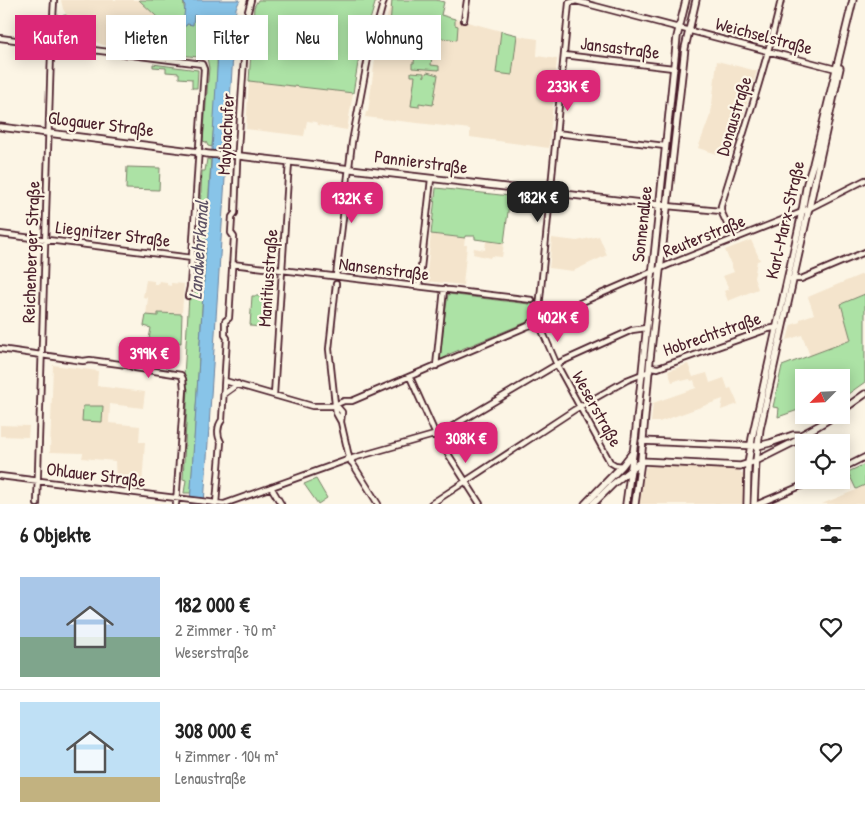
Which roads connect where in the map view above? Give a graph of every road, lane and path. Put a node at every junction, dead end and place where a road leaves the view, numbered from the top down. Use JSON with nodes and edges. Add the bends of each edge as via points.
{"nodes":[{"id":1,"x":54,"y":0,"type":"edge"},
{"id":2,"x":251,"y":0,"type":"edge"},
{"id":3,"x":384,"y":0,"type":"edge"},
{"id":4,"x":468,"y":0,"type":"edge"},
{"id":5,"x":686,"y":0,"type":"edge"},
{"id":6,"x":696,"y":0,"type":"edge"},
{"id":7,"x":781,"y":0,"type":"edge"},
{"id":8,"x":853,"y":0,"type":"edge"},
{"id":9,"x":857,"y":0,"type":"edge"},
{"id":10,"x":569,"y":3,"type":"joint"},
{"id":11,"x":53,"y":15,"type":"edge"},
{"id":12,"x":464,"y":20,"type":"dead end"},
{"id":13,"x":679,"y":28,"type":"junction"},
{"id":14,"x":688,"y":30,"type":"junction"},
{"id":15,"x":0,"y":38,"type":"edge"},
{"id":16,"x":15,"y":40,"type":"edge"},
{"id":17,"x":96,"y":50,"type":"edge"},
{"id":18,"x":769,"y":51,"type":"junction"},
{"id":19,"x":564,"y":55,"type":"junction"},
{"id":20,"x":51,"y":60,"type":"edge"},
{"id":21,"x":674,"y":68,"type":"junction"},
{"id":22,"x":838,"y":70,"type":"junction"},
{"id":23,"x":0,"y":127,"type":"edge"},
{"id":24,"x":49,"y":133,"type":"junction"},
{"id":25,"x":556,"y":133,"type":"junction"},
{"id":26,"x":665,"y":146,"type":"junction"},
{"id":27,"x":199,"y":152,"type":"junction"},
{"id":28,"x":213,"y":153,"type":"joint"},
{"id":29,"x":237,"y":156,"type":"junction"},
{"id":30,"x":289,"y":162,"type":"junction"},
{"id":31,"x":348,"y":169,"type":"junction"},
{"id":32,"x":431,"y":179,"type":"junction"},
{"id":33,"x":865,"y":180,"type":"edge"},
{"id":34,"x":660,"y":187,"type":"junction"},
{"id":35,"x":669,"y":188,"type":"junction"},
{"id":36,"x":550,"y":192,"type":"junction"},
{"id":37,"x":658,"y":205,"type":"junction"},
{"id":38,"x":667,"y":206,"type":"junction"},
{"id":39,"x":810,"y":209,"type":"junction"},
{"id":40,"x":721,"y":211,"type":"junction"},
{"id":41,"x":802,"y":212,"type":"junction"},
{"id":42,"x":0,"y":234,"type":"edge"},
{"id":43,"x":734,"y":239,"type":"junction"},
{"id":44,"x":45,"y":240,"type":"junction"},
{"id":45,"x":865,"y":252,"type":"edge"},
{"id":46,"x":192,"y":258,"type":"junction"},
{"id":47,"x":232,"y":264,"type":"junction"},
{"id":48,"x":660,"y":269,"type":"junction"},
{"id":49,"x":282,"y":271,"type":"junction"},
{"id":50,"x":652,"y":273,"type":"junction"},
{"id":51,"x":336,"y":276,"type":"junction"},
{"id":52,"x":791,"y":279,"type":"junction"},
{"id":53,"x":336,"y":284,"type":"dead end"},
{"id":54,"x":419,"y":286,"type":"junction"},
{"id":55,"x":444,"y":289,"type":"junction"},
{"id":56,"x":188,"y":296,"type":"dead end"},
{"id":57,"x":532,"y":300,"type":"dead end"},
{"id":58,"x":539,"y":321,"type":"junction"},
{"id":59,"x":646,"y":328,"type":"junction"},
{"id":60,"x":780,"y":328,"type":"junction"},
{"id":61,"x":0,"y":349,"type":"edge"},
{"id":62,"x":42,"y":355,"type":"junction"},
{"id":63,"x":557,"y":365,"type":"junction"},
{"id":64,"x":436,"y":366,"type":"junction"},
{"id":65,"x":650,"y":369,"type":"junction"},
{"id":66,"x":641,"y":374,"type":"junction"},
{"id":67,"x":410,"y":377,"type":"junction"},
{"id":68,"x":225,"y":381,"type":"junction"},
{"id":69,"x":238,"y":384,"type":"junction"},
{"id":70,"x":224,"y":394,"type":"junction"},
{"id":71,"x":865,"y":394,"type":"edge"},
{"id":72,"x":274,"y":395,"type":"junction"},
{"id":73,"x":850,"y":405,"type":"edge"},
{"id":74,"x":334,"y":406,"type":"junction"},
{"id":75,"x":580,"y":407,"type":"junction"},
{"id":76,"x":821,"y":424,"type":"edge"},
{"id":77,"x":802,"y":434,"type":"edge"},
{"id":78,"x":436,"y":435,"type":"junction"},
{"id":79,"x":795,"y":435,"type":"edge"},
{"id":80,"x":795,"y":441,"type":"edge"},
{"id":81,"x":642,"y":442,"type":"junction"},
{"id":82,"x":758,"y":446,"type":"junction"},
{"id":83,"x":750,"y":447,"type":"junction"},
{"id":84,"x":633,"y":452,"type":"junction"},
{"id":85,"x":865,"y":457,"type":"edge"},
{"id":86,"x":756,"y":460,"type":"junction"},
{"id":87,"x":641,"y":461,"type":"junction"},
{"id":88,"x":748,"y":464,"type":"junction"},
{"id":89,"x":850,"y":464,"type":"edge"},
{"id":90,"x":622,"y":466,"type":"junction"},
{"id":91,"x":631,"y":469,"type":"junction"},
{"id":92,"x":0,"y":476,"type":"edge"},
{"id":93,"x":38,"y":481,"type":"junction"},
{"id":94,"x":465,"y":482,"type":"junction"},
{"id":95,"x":611,"y":482,"type":"junction"},
{"id":96,"x":271,"y":488,"type":"junction"},
{"id":97,"x":795,"y":488,"type":"edge"},
{"id":98,"x":628,"y":491,"type":"junction"},
{"id":99,"x":637,"y":493,"type":"junction"},
{"id":100,"x":177,"y":501,"type":"edge"},
{"id":101,"x":37,"y":504,"type":"edge"},
{"id":102,"x":216,"y":504,"type":"edge"},
{"id":103,"x":281,"y":504,"type":"edge"},
{"id":104,"x":378,"y":504,"type":"edge"},
{"id":105,"x":431,"y":504,"type":"edge"},
{"id":106,"x":480,"y":504,"type":"edge"},
{"id":107,"x":585,"y":504,"type":"edge"},
{"id":108,"x":593,"y":504,"type":"edge"},
{"id":109,"x":626,"y":504,"type":"edge"},
{"id":110,"x":635,"y":504,"type":"edge"},
{"id":111,"x":747,"y":504,"type":"edge"},
{"id":112,"x":754,"y":504,"type":"edge"},
{"id":113,"x":758,"y":504,"type":"edge"}],
"edges":[{"from":1,"to":11,"type":"street","name":"Reichenberger Straße"},
{"from":2,"to":29,"type":"street","name":"Maybachufer","via":[[247,15]]},
{"from":3,"to":31,"type":"street","via":[[368,58]]},
{"from":4,"to":12,"type":"street"},
{"from":5,"to":13,"type":"main road","name":"Sonnenallee"},
{"from":6,"to":14,"type":"main road","name":"Sonnenallee"},
{"from":7,"to":18,"type":"street","name":"Donaustraße"},
{"from":8,"to":22,"type":"main road","name":"Karl-Marx-Straße"},
{"from":9,"to":22,"type":"main road","name":"Karl-Marx-Straße"},
{"from":10,"to":13,"type":"street","name":"Weichselstraße","via":[[575,0]]},
{"from":10,"to":19,"type":"street","name":"Weserstraße"},
{"from":13,"to":14,"type":"street","name":"Weichselstraße"},
{"from":13,"to":21,"type":"main road","name":"Sonnenallee"},
{"from":14,"to":18,"type":"street","name":"Weichselstraße"},
{"from":14,"to":35,"type":"main road","name":"Sonnenallee"},
{"from":15,"to":16,"type":"street"},
{"from":17,"to":27,"type":"street","via":[[202,64]]},
{"from":18,"to":22,"type":"street","name":"Weichselstraße"},
{"from":18,"to":40,"type":"street","name":"Donaustraße"},
{"from":19,"to":21,"type":"street","name":"Jansastraße"},
{"from":19,"to":25,"type":"street","name":"Weserstraße"},
{"from":20,"to":24,"type":"street","name":"Reichenberger Straße"},
{"from":21,"to":26,"type":"main road","name":"Sonnenallee"},
{"from":22,"to":39,"type":"main road","name":"Karl-Marx-Straße"},
{"from":22,"to":41,"type":"main road","name":"Karl-Marx-Straße","via":[[807,182]]},
{"from":23,"to":24,"type":"main road","name":"Glogauer Straße"},
{"from":24,"to":27,"type":"main road","name":"Glogauer Straße"},
{"from":24,"to":44,"type":"street","name":"Reichenberger Straße"},
{"from":25,"to":26,"type":"street"},
{"from":25,"to":36,"type":"street","name":"Weserstraße"},
{"from":26,"to":34,"type":"main road","name":"Sonnenallee"},
{"from":27,"to":28,"type":"main road","name":"Glogauer Straße"},
{"from":27,"to":46,"type":"street"},
{"from":28,"to":29,"type":"main road","name":"Pannierstraße"},
{"from":29,"to":30,"type":"main road","name":"Pannierstraße"},
{"from":29,"to":47,"type":"street","name":"Maybachufer"},
{"from":30,"to":31,"type":"main road","name":"Pannierstraße"},
{"from":30,"to":49,"type":"street","name":"Manitiusstraße"},
{"from":31,"to":32,"type":"main road","name":"Pannierstraße"},
{"from":31,"to":51,"type":"street"},
{"from":32,"to":36,"type":"main road","name":"Pannierstraße"},
{"from":32,"to":54,"type":"street"},
{"from":33,"to":39,"type":"street","name":"Reuterstraße"},
{"from":34,"to":35,"type":"main road"},
{"from":34,"to":37,"type":"main road","name":"Sonnenallee"},
{"from":35,"to":38,"type":"main road","name":"Sonnenallee"},
{"from":36,"to":37,"type":"main road","name":"Pannierstraße"},
{"from":36,"to":58,"type":"street","name":"Weserstraße"},
{"from":37,"to":38,"type":"main road","name":"Pannierstraße"},
{"from":37,"to":50,"type":"main road","name":"Sonnenallee"},
{"from":38,"to":40,"type":"street","name":"Pannierstraße"},
{"from":38,"to":48,"type":"main road","name":"Sonnenallee"},
{"from":39,"to":41,"type":"street","name":"Reuterstraße"},
{"from":39,"to":52,"type":"main road","name":"Karl-Marx-Straße"},
{"from":40,"to":43,"type":"street"},
{"from":41,"to":43,"type":"street","name":"Reuterstraße"},
{"from":41,"to":52,"type":"main road","name":"Karl-Marx-Straße"},
{"from":42,"to":44,"type":"street","name":"Liegnitzer Straße"},
{"from":43,"to":48,"type":"street","name":"Reuterstraße"},
{"from":44,"to":46,"type":"street","name":"Liegnitzer Straße"},
{"from":44,"to":62,"type":"street","name":"Reichenberger Straße"},
{"from":45,"to":52,"type":"street","via":[[801,279]]},
{"from":46,"to":56,"type":"street"},
{"from":47,"to":49,"type":"street","name":"Nansenstraße"},
{"from":47,"to":68,"type":"street","name":"Maybachufer","via":[[229,318],[225,321]]},
{"from":48,"to":50,"type":"street","name":"Reuterstraße"},
{"from":48,"to":65,"type":"main road","name":"Sonnenallee"},
{"from":49,"to":51,"type":"street","name":"Nansenstraße"},
{"from":49,"to":72,"type":"street","name":"Manitiusstraße"},
{"from":50,"to":58,"type":"street","name":"Reuterstraße"},
{"from":50,"to":59,"type":"main road","name":"Sonnenallee"},
{"from":51,"to":54,"type":"street","name":"Nansenstraße"},
{"from":52,"to":60,"type":"main road","name":"Karl-Marx-Straße"},
{"from":53,"to":74,"type":"street","via":[[328,349]]},
{"from":54,"to":55,"type":"street","name":"Nansenstraße"},
{"from":55,"to":57,"type":"street","name":"Nansenstraße"},
{"from":55,"to":64,"type":"street"},
{"from":58,"to":63,"type":"street","name":"Weserstraße"},
{"from":58,"to":64,"type":"street","name":"Reuterstraße"},
{"from":59,"to":63,"type":"street","via":[[632,330]]},
{"from":59,"to":66,"type":"main road","name":"Sonnenallee"},
{"from":60,"to":65,"type":"street","name":"Hobrechtstraße","via":[[768,329]]},
{"from":60,"to":82,"type":"main road","name":"Karl-Marx-Straße"},
{"from":60,"to":83,"type":"main road","name":"Karl-Marx-Straße"},
{"from":61,"to":62,"type":"street"},
{"from":62,"to":93,"type":"street","name":"Reichenberger Straße"},
{"from":62,"to":100,"type":"street","via":[[127,365],[184,378]]},
{"from":63,"to":75,"type":"street","name":"Weserstraße"},
{"from":63,"to":78,"type":"street"},
{"from":64,"to":67,"type":"street","name":"Reuterstraße"},
{"from":65,"to":66,"type":"street","name":"Hobrechtstraße"},
{"from":65,"to":81,"type":"main road","name":"Sonnenallee"},
{"from":66,"to":75,"type":"street","name":"Hobrechtstraße"},
{"from":66,"to":84,"type":"main road","name":"Sonnenallee"},
{"from":67,"to":74,"type":"street","name":"Reuterstraße"},
{"from":67,"to":78,"type":"street"},
{"from":68,"to":69,"type":"street"},
{"from":68,"to":70,"type":"street","name":"Maybachufer"},
{"from":69,"to":70,"type":"street"},
{"from":69,"to":72,"type":"street"},
{"from":70,"to":102,"type":"street","name":"Maybachufer","via":[[218,430],[221,442]]},
{"from":71,"to":73,"type":"main road"},
{"from":72,"to":74,"type":"street","via":[[312,406]]},
{"from":74,"to":96,"type":"street","name":"Ohlauer Straße","via":[[342,415],[347,460]]},
{"from":75,"to":90,"type":"street","name":"Weserstraße","via":[[610,462]]},
{"from":75,"to":94,"type":"street","name":"Hobrechtstraße"},
{"from":76,"to":77,"type":"main road"},
{"from":78,"to":94,"type":"street"},
{"from":78,"to":104,"type":"street","via":[[353,458],[353,464]]},
{"from":79,"to":82,"type":"main road"},
{"from":80,"to":86,"type":"main road"},
{"from":81,"to":83,"type":"main road"},
{"from":81,"to":84,"type":"main road"},
{"from":81,"to":87,"type":"main road","name":"Sonnenallee"},
{"from":82,"to":83,"type":"main road"},
{"from":82,"to":86,"type":"main road","name":"Karl-Marx-Straße"},
{"from":83,"to":88,"type":"main road","name":"Karl-Marx-Straße"},
{"from":84,"to":87,"type":"main road"},
{"from":84,"to":90,"type":"main road"},
{"from":84,"to":91,"type":"main road","name":"Sonnenallee"},
{"from":85,"to":89,"type":"street"},
{"from":86,"to":88,"type":"main road"},
{"from":86,"to":112,"type":"main road","name":"Karl-Marx-Straße"},
{"from":87,"to":88,"type":"main road"},
{"from":87,"to":91,"type":"main road"},
{"from":87,"to":99,"type":"main road","name":"Sonnenallee"},
{"from":88,"to":111,"type":"main road","name":"Karl-Marx-Straße"},
{"from":90,"to":95,"type":"main road"},
{"from":91,"to":95,"type":"main road"},
{"from":91,"to":98,"type":"main road","name":"Sonnenallee"},
{"from":92,"to":93,"type":"street","name":"Ohlauer Straße"},
{"from":93,"to":100,"type":"street","name":"Ohlauer Straße"},
{"from":93,"to":101,"type":"street","name":"Reichenberger Straße"},
{"from":94,"to":105,"type":"street","name":"Hobrechtstraße"},
{"from":94,"to":106,"type":"street"},
{"from":95,"to":107,"type":"main road"},
{"from":95,"to":108,"type":"main road"},
{"from":96,"to":102,"type":"street","name":"Ohlauer Straße"},
{"from":96,"to":103,"type":"street"},
{"from":97,"to":113,"type":"street"},
{"from":98,"to":99,"type":"main road"},
{"from":98,"to":109,"type":"main road","name":"Sonnenallee"},
{"from":99,"to":110,"type":"main road","name":"Sonnenallee"},
{"from":100,"to":102,"type":"street","name":"Ohlauer Straße"}]}
